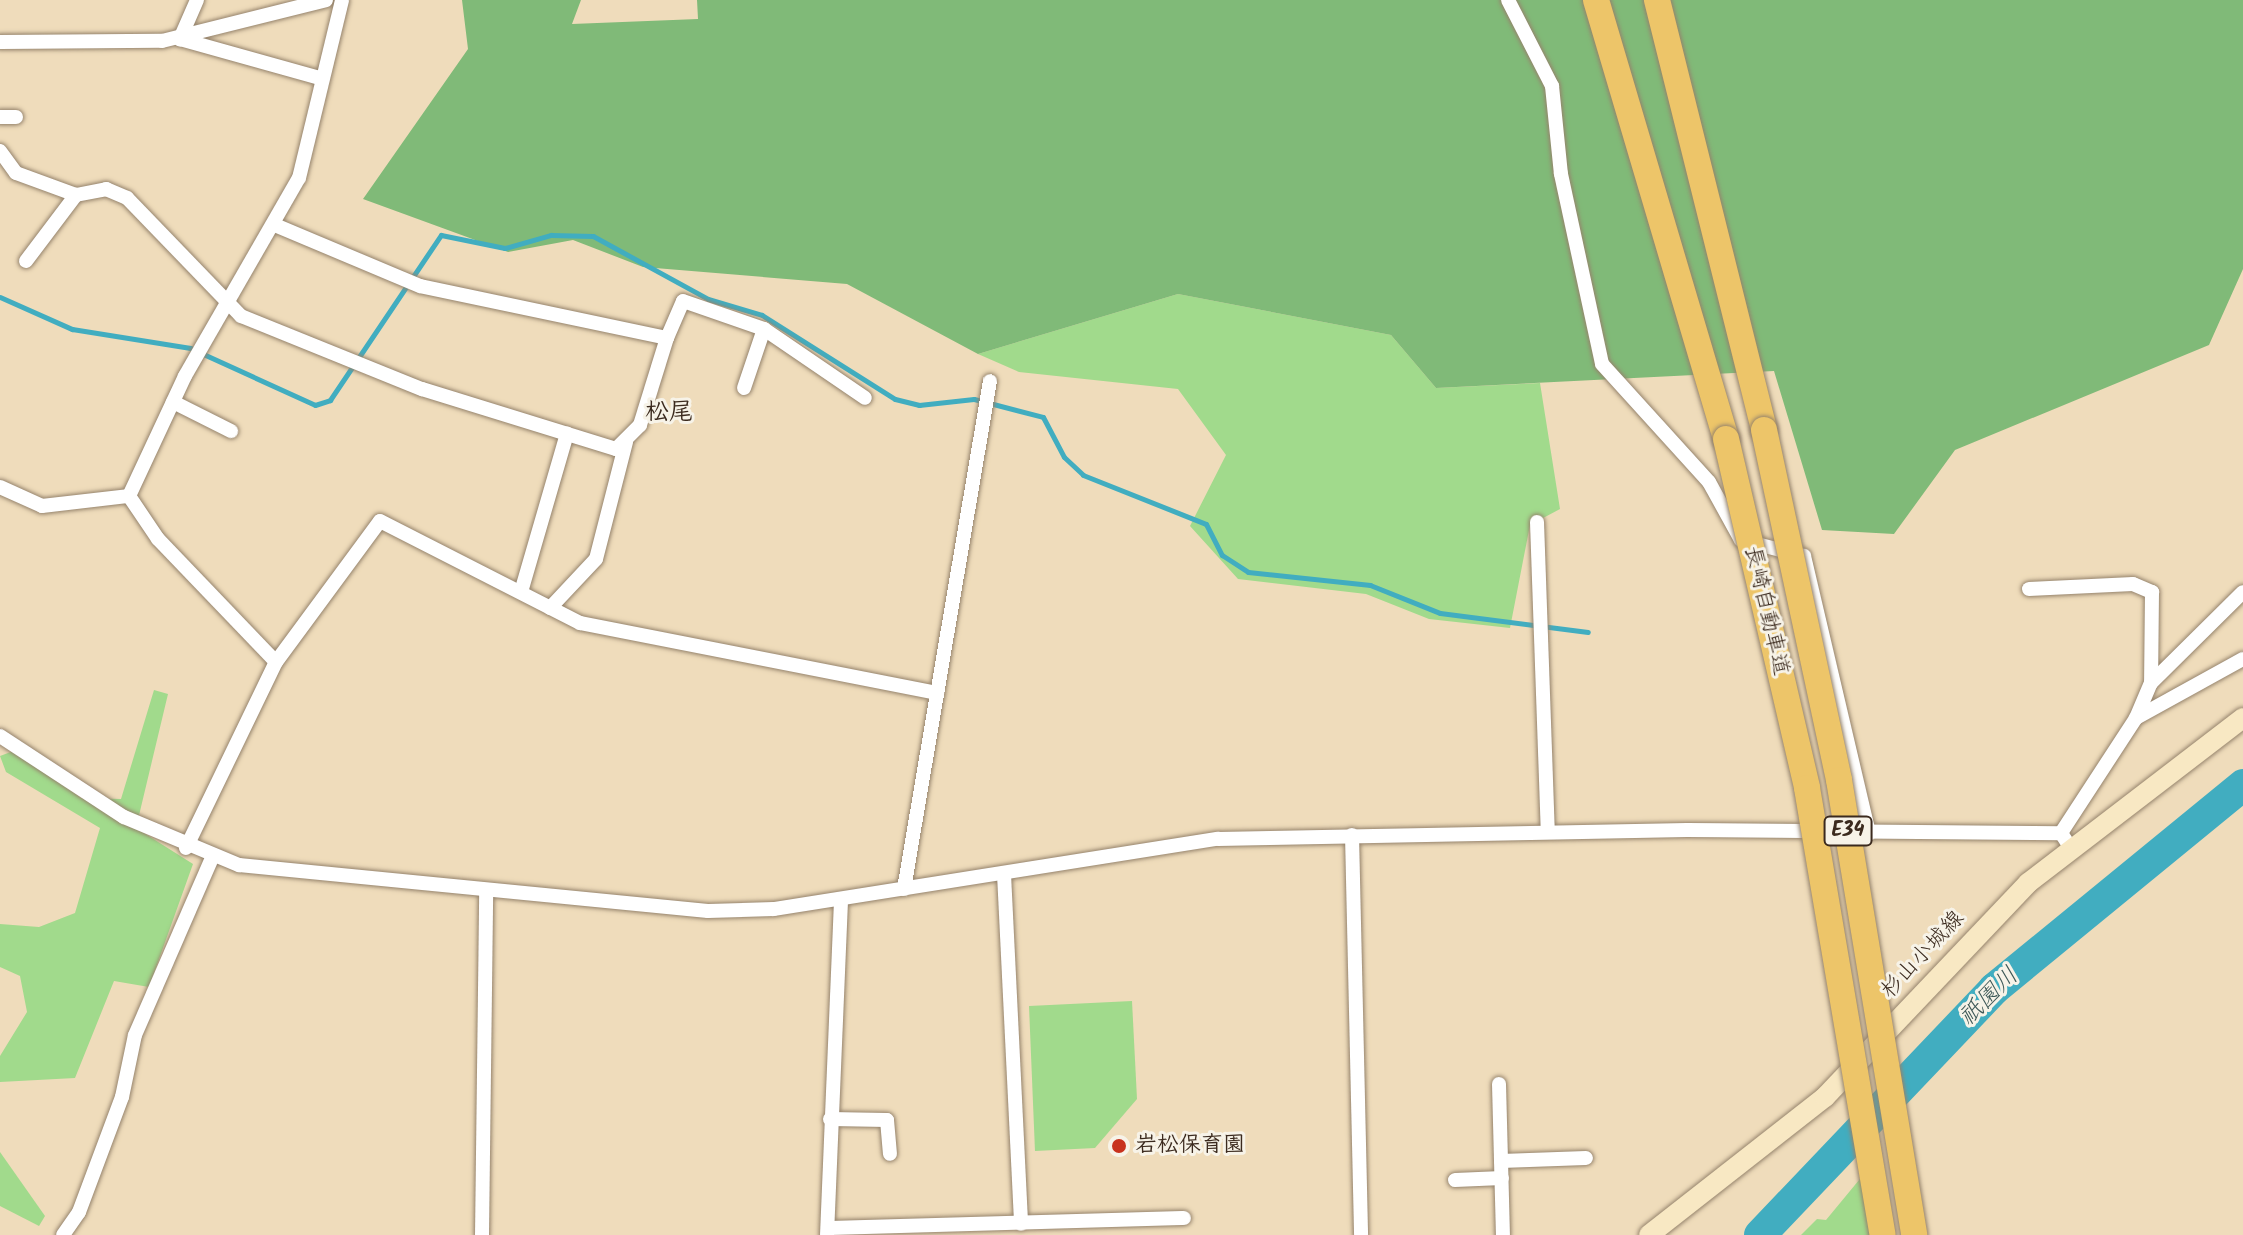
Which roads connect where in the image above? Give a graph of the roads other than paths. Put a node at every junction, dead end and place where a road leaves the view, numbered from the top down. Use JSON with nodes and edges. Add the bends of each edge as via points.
{"nodes":[{"id":1,"x":197,"y":0,"type":"edge"},
{"id":2,"x":326,"y":0,"type":"edge"},
{"id":3,"x":342,"y":0,"type":"edge"},
{"id":4,"x":1508,"y":0,"type":"edge"},
{"id":5,"x":1596,"y":0,"type":"edge"},
{"id":6,"x":1657,"y":0,"type":"edge"},
{"id":7,"x":180,"y":39,"type":"junction"},
{"id":8,"x":0,"y":42,"type":"edge"},
{"id":9,"x":320,"y":78,"type":"junction"},
{"id":10,"x":0,"y":117,"type":"edge"},
{"id":11,"x":16,"y":117,"type":"dead end"},
{"id":12,"x":0,"y":151,"type":"edge"},
{"id":13,"x":76,"y":195,"type":"junction"},
{"id":14,"x":277,"y":226,"type":"junction"},
{"id":15,"x":26,"y":261,"type":"dead end"},
{"id":16,"x":228,"y":307,"type":"junction"},
{"id":17,"x":764,"y":329,"type":"junction"},
{"id":18,"x":667,"y":338,"type":"junction"},
{"id":19,"x":989,"y":387,"type":"dead end"},
{"id":20,"x":744,"y":388,"type":"dead end"},
{"id":21,"x":865,"y":398,"type":"dead end"},
{"id":22,"x":173,"y":402,"type":"junction"},
{"id":23,"x":231,"y":431,"type":"dead end"},
{"id":24,"x":567,"y":434,"type":"junction"},
{"id":25,"x":626,"y":442,"type":"junction"},
{"id":26,"x":0,"y":487,"type":"edge"},
{"id":27,"x":129,"y":496,"type":"junction"},
{"id":28,"x":1537,"y":522,"type":"dead end"},
{"id":29,"x":2029,"y":589,"type":"dead end"},
{"id":30,"x":521,"y":592,"type":"junction"},
{"id":31,"x":2243,"y":592,"type":"edge"},
{"id":32,"x":550,"y":608,"type":"junction"},
{"id":33,"x":2243,"y":659,"type":"edge"},
{"id":34,"x":276,"y":662,"type":"junction"},
{"id":35,"x":2151,"y":683,"type":"junction"},
{"id":36,"x":937,"y":693,"type":"junction"},
{"id":37,"x":2136,"y":718,"type":"junction"},
{"id":38,"x":2243,"y":718,"type":"edge"},
{"id":39,"x":0,"y":736,"type":"edge"},
{"id":40,"x":1548,"y":832,"type":"junction"},
{"id":41,"x":1869,"y":833,"type":"junction"},
{"id":42,"x":1352,"y":835,"type":"junction"},
{"id":43,"x":2066,"y":841,"type":"junction"},
{"id":44,"x":186,"y":848,"type":"junction"},
{"id":45,"x":212,"y":858,"type":"junction"},
{"id":46,"x":1004,"y":874,"type":"junction"},
{"id":47,"x":904,"y":889,"type":"junction"},
{"id":48,"x":486,"y":891,"type":"junction"},
{"id":49,"x":841,"y":899,"type":"junction"},
{"id":50,"x":1499,"y":1084,"type":"dead end"},
{"id":51,"x":830,"y":1119,"type":"junction"},
{"id":52,"x":890,"y":1154,"type":"dead end"},
{"id":53,"x":1586,"y":1158,"type":"dead end"},
{"id":54,"x":1501,"y":1161,"type":"junction"},
{"id":55,"x":1502,"y":1178,"type":"junction"},
{"id":56,"x":1455,"y":1180,"type":"dead end"},
{"id":57,"x":1184,"y":1218,"type":"dead end"},
{"id":58,"x":1021,"y":1224,"type":"junction"},
{"id":59,"x":828,"y":1232,"type":"edge"},
{"id":60,"x":63,"y":1235,"type":"edge"},
{"id":61,"x":482,"y":1235,"type":"edge"},
{"id":62,"x":1361,"y":1235,"type":"edge"},
{"id":63,"x":1503,"y":1235,"type":"edge"},
{"id":64,"x":1649,"y":1235,"type":"edge"},
{"id":65,"x":1883,"y":1235,"type":"edge"},
{"id":66,"x":1914,"y":1235,"type":"edge"}],
"edges":[{"from":1,"to":7,"type":"street"},
{"from":2,"to":7,"type":"street"},
{"from":3,"to":9,"type":"street"},
{"from":4,"to":41,"type":"street","via":[[1552,86],[1561,174],[1602,364],[1709,482],[1741,540],[1804,556]]},
{"from":5,"to":65,"type":"highway","name":"長崎自動車道","number":"E34","bridge":true,"via":[[1726,439],[1807,788]]},
{"from":6,"to":66,"type":"highway","name":"長崎自動車道","number":"E34","bridge":true,"via":[[1764,430],[1839,780]]},
{"from":7,"to":8,"type":"street"},
{"from":7,"to":9,"type":"street"},
{"from":9,"to":14,"type":"street","via":[[299,178]]},
{"from":10,"to":11,"type":"street"},
{"from":12,"to":13,"type":"street","via":[[16,173]]},
{"from":13,"to":15,"type":"street"},
{"from":13,"to":16,"type":"street","via":[[106,189],[127,198]]},
{"from":14,"to":16,"type":"street"},
{"from":14,"to":18,"type":"street","via":[[420,286]]},
{"from":16,"to":22,"type":"street"},
{"from":16,"to":24,"type":"street","via":[[364,367]]},
{"from":17,"to":18,"type":"street","via":[[683,301]]},
{"from":17,"to":20,"type":"street"},
{"from":17,"to":21,"type":"street"},
{"from":18,"to":25,"type":"street","via":[[640,425]]},
{"from":19,"to":36,"type":"street"},
{"from":22,"to":23,"type":"street"},
{"from":22,"to":27,"type":"street"},
{"from":24,"to":25,"type":"street","via":[[616,449]]},
{"from":24,"to":30,"type":"street"},
{"from":25,"to":32,"type":"street","via":[[596,559]]},
{"from":26,"to":27,"type":"street","via":[[42,506]]},
{"from":27,"to":34,"type":"street","via":[[158,539]]},
{"from":28,"to":40,"type":"street"},
{"from":29,"to":35,"type":"street","via":[[2133,584],[2152,592]]},
{"from":30,"to":32,"type":"street"},
{"from":30,"to":34,"type":"street","via":[[380,521]]},
{"from":31,"to":35,"type":"street"},
{"from":32,"to":36,"type":"street","via":[[594,627]]},
{"from":33,"to":37,"type":"street"},
{"from":34,"to":44,"type":"street"},
{"from":35,"to":37,"type":"street"},
{"from":36,"to":47,"type":"street"},
{"from":37,"to":43,"type":"street"},
{"from":38,"to":43,"type":"main road","name":"杉山小城線"},
{"from":39,"to":44,"type":"street"},
{"from":40,"to":41,"type":"street"},
{"from":40,"to":42,"type":"street"},
{"from":41,"to":43,"type":"street"},
{"from":42,"to":46,"type":"street","via":[[1218,839]]},
{"from":42,"to":62,"type":"street"},
{"from":43,"to":64,"type":"main road","name":"杉山小城線","via":[[1791,1129]]},
{"from":44,"to":45,"type":"street"},
{"from":45,"to":48,"type":"street"},
{"from":45,"to":60,"type":"street","via":[[135,1035],[122,1097],[79,1212]]},
{"from":46,"to":47,"type":"street"},
{"from":46,"to":58,"type":"street"},
{"from":47,"to":49,"type":"street"},
{"from":48,"to":49,"type":"street","via":[[741,912]]},
{"from":48,"to":61,"type":"street"},
{"from":49,"to":51,"type":"street"},
{"from":50,"to":54,"type":"street"},
{"from":51,"to":52,"type":"street","via":[[887,1120]]},
{"from":51,"to":59,"type":"street"},
{"from":53,"to":54,"type":"street"},
{"from":54,"to":55,"type":"street"},
{"from":55,"to":56,"type":"street"},
{"from":55,"to":63,"type":"street"},
{"from":57,"to":58,"type":"street"},
{"from":58,"to":59,"type":"street"}]}
